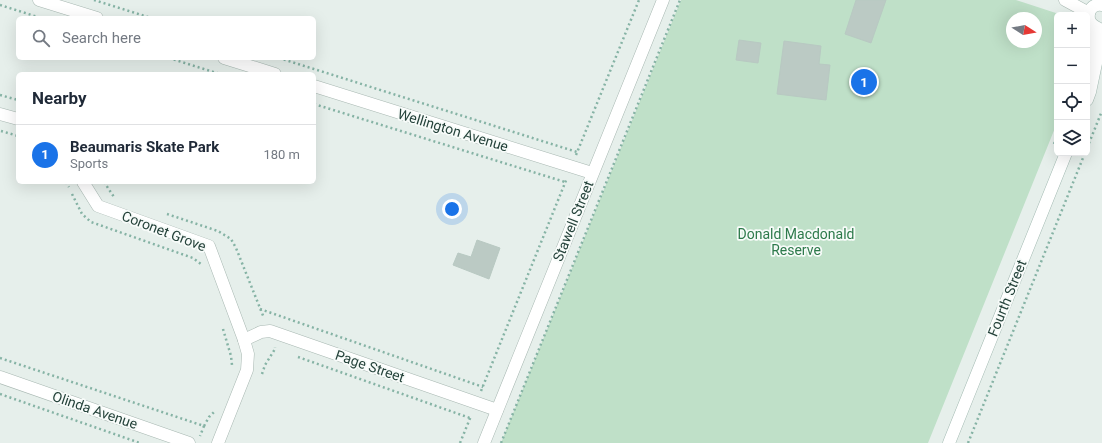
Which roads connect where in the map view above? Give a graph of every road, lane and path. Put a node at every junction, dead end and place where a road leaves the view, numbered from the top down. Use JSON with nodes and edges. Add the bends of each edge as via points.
{"nodes":[{"id":1,"x":39,"y":0,"type":"edge"},
{"id":2,"x":94,"y":0,"type":"edge"},
{"id":3,"x":639,"y":0,"type":"edge"},
{"id":4,"x":663,"y":0,"type":"edge"},
{"id":5,"x":680,"y":0,"type":"edge"},
{"id":6,"x":1065,"y":0,"type":"edge"},
{"id":7,"x":1102,"y":4,"type":"edge"},
{"id":8,"x":0,"y":5,"type":"edge"},
{"id":9,"x":35,"y":16,"type":"edge"},
{"id":10,"x":91,"y":16,"type":"edge"},
{"id":11,"x":145,"y":16,"type":"edge"},
{"id":12,"x":1094,"y":22,"type":"edge"},
{"id":13,"x":1102,"y":35,"type":"edge"},
{"id":14,"x":175,"y":60,"type":"edge"},
{"id":15,"x":230,"y":60,"type":"edge"},
{"id":16,"x":284,"y":60,"type":"edge"},
{"id":17,"x":214,"y":72,"type":"edge"},
{"id":18,"x":269,"y":72,"type":"edge"},
{"id":19,"x":1094,"y":76,"type":"junction"},
{"id":20,"x":316,"y":87,"type":"edge"},
{"id":21,"x":1090,"y":90,"type":"edge"},
{"id":22,"x":0,"y":95,"type":"edge"},
{"id":23,"x":16,"y":99,"type":"edge"},
{"id":24,"x":316,"y":105,"type":"edge"},
{"id":25,"x":1102,"y":111,"type":"edge"},
{"id":26,"x":0,"y":114,"type":"edge"},
{"id":27,"x":16,"y":118,"type":"edge"},
{"id":28,"x":0,"y":130,"type":"edge"},
{"id":29,"x":16,"y":135,"type":"edge"},
{"id":30,"x":1090,"y":141,"type":"edge"},
{"id":31,"x":578,"y":152,"type":"junction"},
{"id":32,"x":1065,"y":156,"type":"edge"},
{"id":33,"x":1084,"y":156,"type":"edge"},
{"id":34,"x":571,"y":167,"type":"junction"},
{"id":35,"x":592,"y":173,"type":"junction"},
{"id":36,"x":565,"y":182,"type":"junction"},
{"id":37,"x":67,"y":184,"type":"edge"},
{"id":38,"x":85,"y":184,"type":"edge"},
{"id":39,"x":203,"y":269,"type":"dead end"},
{"id":40,"x":260,"y":308,"type":"dead end"},
{"id":41,"x":221,"y":322,"type":"dead end"},
{"id":42,"x":244,"y":340,"type":"junction"},
{"id":43,"x":275,"y":349,"type":"dead end"},
{"id":44,"x":282,"y":351,"type":"dead end"},
{"id":45,"x":294,"y":356,"type":"dead end"},
{"id":46,"x":0,"y":358,"type":"edge"},
{"id":47,"x":231,"y":371,"type":"dead end"},
{"id":48,"x":0,"y":377,"type":"edge"},
{"id":49,"x":483,"y":388,"type":"junction"},
{"id":50,"x":0,"y":394,"type":"edge"},
{"id":51,"x":476,"y":403,"type":"junction"},
{"id":52,"x":497,"y":410,"type":"junction"},
{"id":53,"x":215,"y":412,"type":"dead end"},
{"id":54,"x":470,"y":418,"type":"junction"},
{"id":55,"x":204,"y":426,"type":"junction"},
{"id":56,"x":194,"y":440,"type":"edge"},
{"id":57,"x":140,"y":443,"type":"edge"},
{"id":58,"x":218,"y":443,"type":"edge"},
{"id":59,"x":460,"y":443,"type":"edge"},
{"id":60,"x":484,"y":443,"type":"edge"},
{"id":61,"x":501,"y":443,"type":"edge"},
{"id":62,"x":949,"y":443,"type":"edge"},
{"id":63,"x":968,"y":443,"type":"edge"}],
"edges":[{"from":1,"to":10,"type":"street"},
{"from":2,"to":11,"type":"path"},
{"from":3,"to":31,"type":"path"},
{"from":4,"to":35,"type":"street","name":"Stawell Street"},
{"from":5,"to":61,"type":"path"},
{"from":6,"to":12,"type":"street"},
{"from":7,"to":12,"type":"street","via":[[1093,7]]},
{"from":8,"to":9,"type":"path"},
{"from":12,"to":19,"type":"street"},
{"from":13,"to":19,"type":"street"},
{"from":14,"to":17,"type":"path"},
{"from":15,"to":18,"type":"street"},
{"from":16,"to":31,"type":"path"},
{"from":19,"to":21,"type":"street"},
{"from":20,"to":34,"type":"street","name":"Wellington Avenue"},
{"from":22,"to":23,"type":"path"},
{"from":24,"to":36,"type":"path"},
{"from":25,"to":30,"type":"path"},
{"from":26,"to":27,"type":"street"},
{"from":28,"to":29,"type":"path"},
{"from":31,"to":34,"type":"path"},
{"from":32,"to":62,"type":"street","name":"Fourth Street"},
{"from":33,"to":63,"type":"path"},
{"from":34,"to":35,"type":"street","name":"Wellington Avenue"},
{"from":34,"to":36,"type":"path"},
{"from":35,"to":52,"type":"street","name":"Stawell Street"},
{"from":36,"to":49,"type":"path"},
{"from":37,"to":39,"type":"path","via":[[82,214],[91,222],[193,258]]},
{"from":38,"to":42,"type":"street","name":"Coronet Grove","via":[[98,206],[209,246]]},
{"from":40,"to":49,"type":"path"},
{"from":41,"to":47,"type":"path","via":[[231,356]]},
{"from":42,"to":51,"type":"street","name":"Page Street","via":[[270,331]]},
{"from":42,"to":58,"type":"street","name":"Coronet Grove","via":[[248,354],[247,370]]},
{"from":43,"to":44,"type":"path"},
{"from":45,"to":54,"type":"path"},
{"from":46,"to":55,"type":"path"},
{"from":48,"to":56,"type":"street","name":"Olinda Avenue"},
{"from":49,"to":51,"type":"path"},
{"from":50,"to":57,"type":"path"},
{"from":51,"to":52,"type":"street","name":"Page Street"},
{"from":51,"to":54,"type":"path"},
{"from":52,"to":60,"type":"street","name":"Stawell Street"},
{"from":53,"to":55,"type":"path"},
{"from":54,"to":59,"type":"path"},
{"from":55,"to":56,"type":"path"}]}
